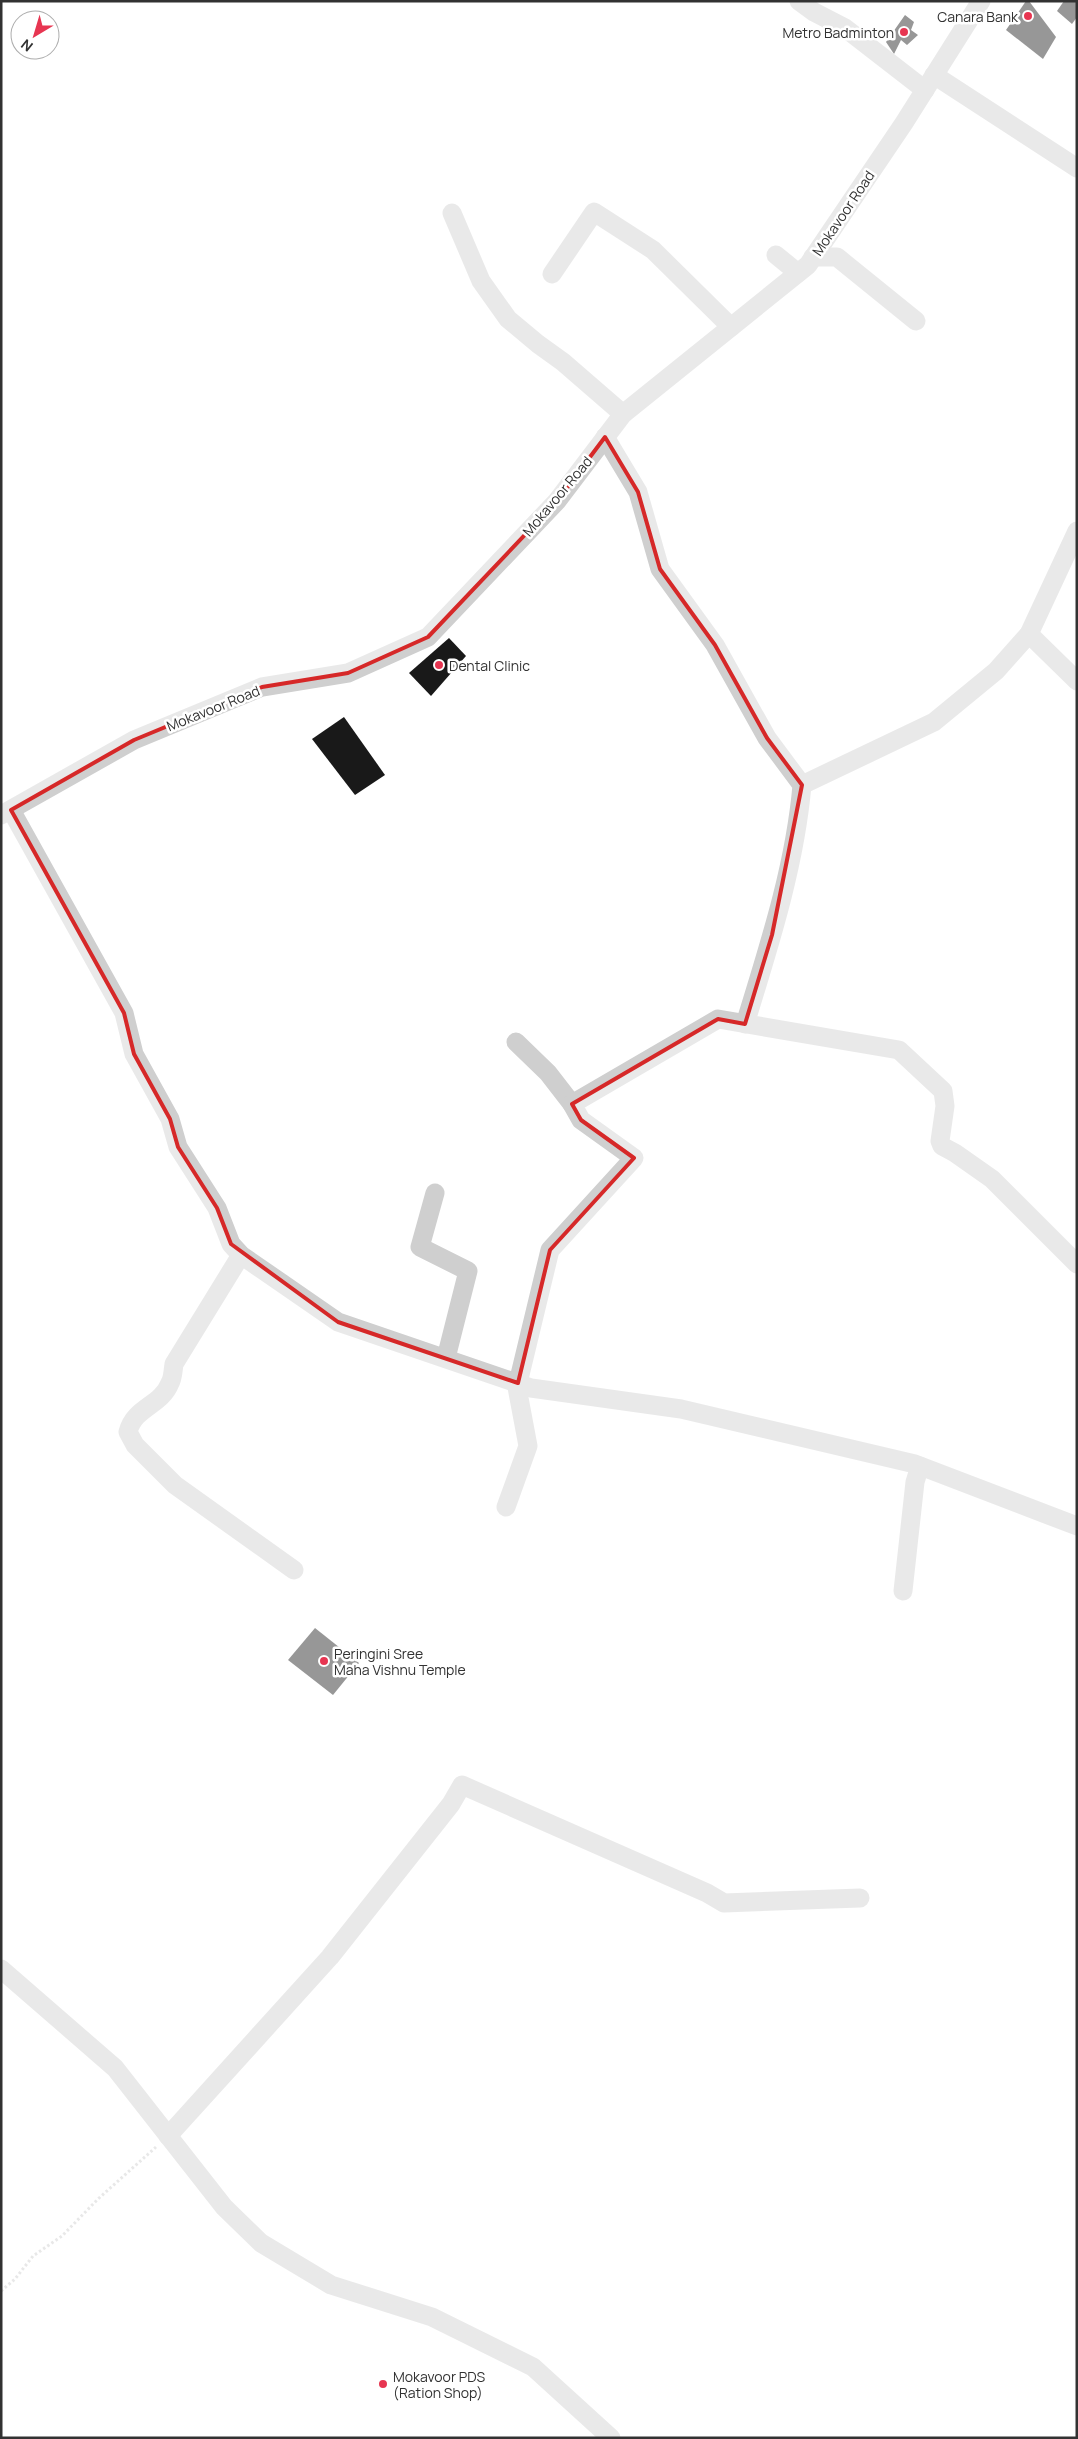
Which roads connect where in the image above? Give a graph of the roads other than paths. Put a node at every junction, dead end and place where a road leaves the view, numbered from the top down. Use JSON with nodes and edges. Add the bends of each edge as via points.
{"nodes":[{"id":1,"x":800,"y":1,"type":"edge"},
{"id":2,"x":981,"y":1,"type":"edge"},
{"id":3,"x":929,"y":83,"type":"junction"},
{"id":4,"x":1077,"y":168,"type":"edge"},
{"id":5,"x":452,"y":213,"type":"dead end"},
{"id":6,"x":776,"y":255,"type":"dead end"},
{"id":7,"x":813,"y":257,"type":"junction"},
{"id":8,"x":798,"y":273,"type":"junction"},
{"id":9,"x":552,"y":274,"type":"dead end"},
{"id":10,"x":916,"y":321,"type":"dead end"},
{"id":11,"x":731,"y":327,"type":"junction"},
{"id":12,"x":623,"y":414,"type":"junction"},
{"id":13,"x":605,"y":437,"type":"junction"},
{"id":14,"x":1077,"y":531,"type":"edge"},
{"id":15,"x":1029,"y":634,"type":"junction"},
{"id":16,"x":1077,"y":681,"type":"edge"},
{"id":17,"x":802,"y":785,"type":"junction"},
{"id":18,"x":6,"y":812,"type":"edge"},
{"id":19,"x":745,"y":1024,"type":"junction"},
{"id":20,"x":516,"y":1042,"type":"dead end"},
{"id":21,"x":572,"y":1104,"type":"junction"},
{"id":22,"x":435,"y":1193,"type":"dead end"},
{"id":23,"x":242,"y":1255,"type":"junction"},
{"id":24,"x":1077,"y":1264,"type":"edge"},
{"id":25,"x":446,"y":1358,"type":"junction"},
{"id":26,"x":517,"y":1383,"type":"junction"},
{"id":27,"x":920,"y":1466,"type":"junction"},
{"id":28,"x":506,"y":1508,"type":"dead end"},
{"id":29,"x":1077,"y":1526,"type":"edge"},
{"id":30,"x":294,"y":1570,"type":"dead end"},
{"id":31,"x":903,"y":1592,"type":"dead end"},
{"id":32,"x":860,"y":1898,"type":"dead end"},
{"id":33,"x":1,"y":1969,"type":"edge"},
{"id":34,"x":168,"y":2136,"type":"junction"},
{"id":35,"x":611,"y":2438,"type":"edge"}],
"edges":[{"from":1,"to":3,"type":"street"},
{"from":2,"to":3,"type":"street","name":"Mokavoor Road"},
{"from":3,"to":4,"type":"street"},
{"from":3,"to":7,"type":"street","name":"Mokavoor Road"},
{"from":5,"to":12,"type":"street","via":[[481,281],[508,319]]},
{"from":6,"to":8,"type":"street"},
{"from":7,"to":8,"type":"street","name":"Mokavoor Road"},
{"from":7,"to":10,"type":"street","via":[[837,257]]},
{"from":8,"to":11,"type":"street","name":"Mokavoor Road"},
{"from":9,"to":11,"type":"street","via":[[594,212],[653,250]]},
{"from":11,"to":12,"type":"street","name":"Mokavoor Road"},
{"from":12,"to":13,"type":"street","name":"Mokavoor Road"},
{"from":13,"to":17,"type":"street","via":[[638,492],[660,569],[715,645],[767,738]]},
{"from":13,"to":18,"type":"street","name":"Mokavoor Road","via":[[557,501],[428,637],[348,673],[262,687],[134,740]]},
{"from":14,"to":15,"type":"street"},
{"from":15,"to":16,"type":"street"},
{"from":15,"to":17,"type":"street","via":[[996,671],[934,722]]},
{"from":17,"to":19,"type":"street","via":[[800,812],[772,935]]},
{"from":18,"to":23,"type":"street","via":[[124,1013],[134,1054],[167,1113],[178,1146],[217,1208],[231,1244]]},
{"from":19,"to":21,"type":"street","via":[[718,1019]]},
{"from":19,"to":24,"type":"street","via":[[899,1050],[943,1091],[942,1146],[992,1179]]},
{"from":20,"to":21,"type":"street"},
{"from":21,"to":26,"type":"street","via":[[581,1120],[634,1158],[550,1250]]},
{"from":22,"to":25,"type":"street","via":[[420,1247],[468,1271]]},
{"from":23,"to":25,"type":"street","via":[[338,1322]]},
{"from":23,"to":30,"type":"street","via":[[174,1364],[170,1384],[130,1422],[128,1432],[135,1445],[175,1485]]},
{"from":25,"to":26,"type":"street"},
{"from":26,"to":27,"type":"street","via":[[531,1388],[681,1409]]},
{"from":26,"to":28,"type":"street","via":[[528,1446]]},
{"from":27,"to":29,"type":"street"},
{"from":27,"to":31,"type":"street","via":[[915,1482]]},
{"from":32,"to":34,"type":"street","via":[[724,1903],[462,1785],[452,1804],[330,1957]]},
{"from":33,"to":34,"type":"street","via":[[115,2068]]},
{"from":34,"to":35,"type":"street","via":[[224,2207],[261,2244],[332,2284],[432,2317],[533,2367]]}]}
